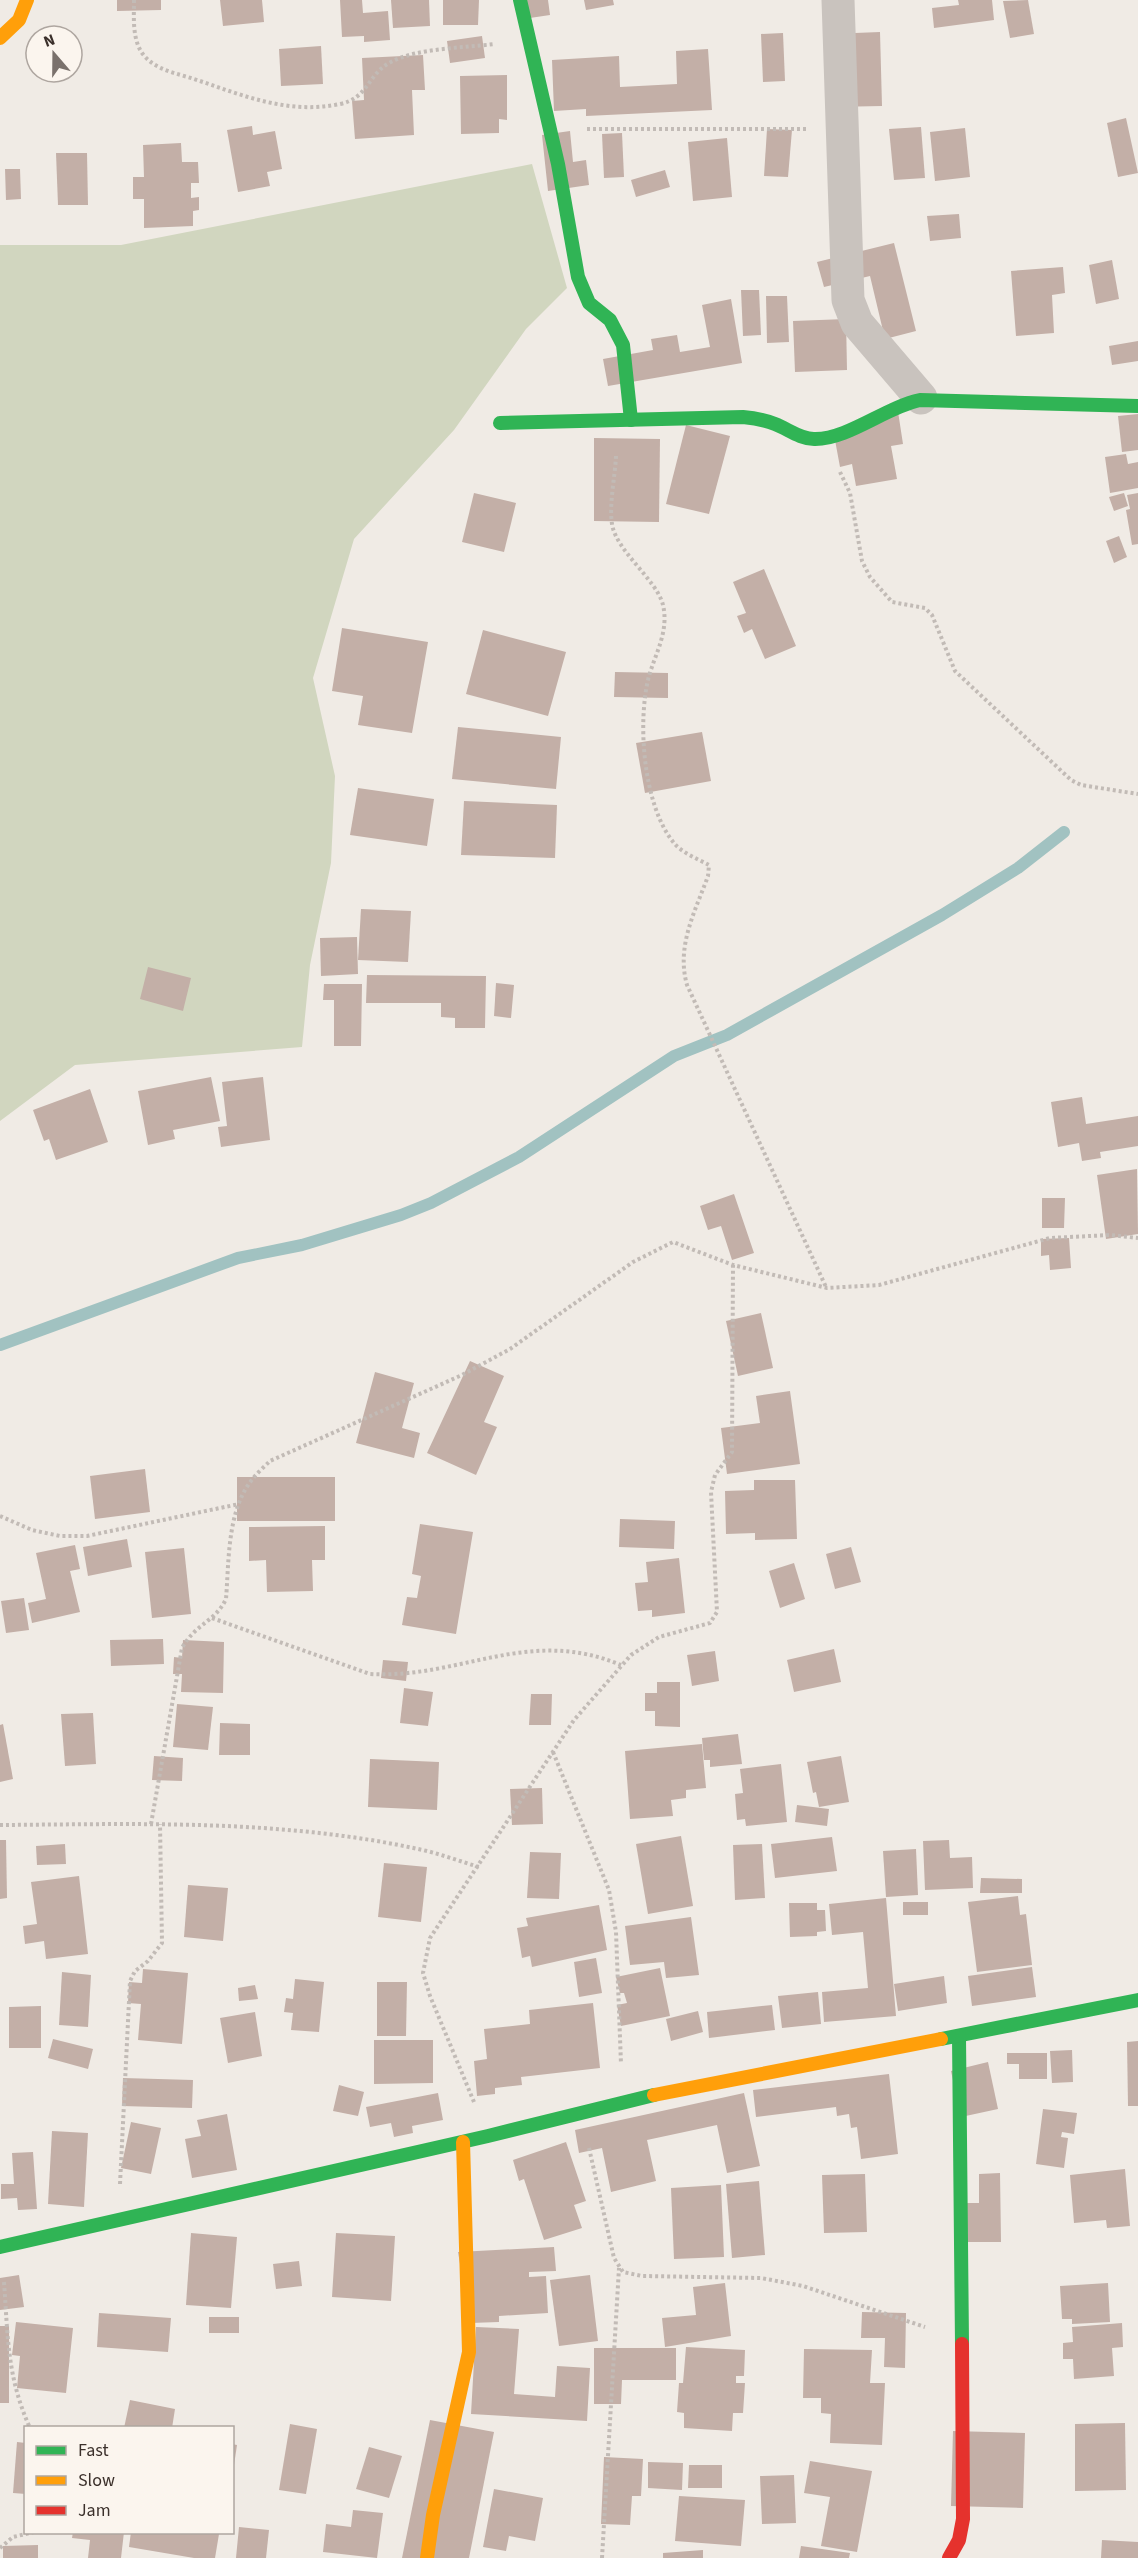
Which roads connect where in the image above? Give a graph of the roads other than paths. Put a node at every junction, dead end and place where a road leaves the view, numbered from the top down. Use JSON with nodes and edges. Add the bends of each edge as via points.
{"nodes":[{"id":1,"x":27,"y":0,"type":"edge"},
{"id":2,"x":520,"y":0,"type":"edge"},
{"id":3,"x":838,"y":0,"type":"edge"},
{"id":4,"x":0,"y":38,"type":"edge"},
{"id":5,"x":921,"y":398,"type":"junction"},
{"id":6,"x":1138,"y":406,"type":"edge"},
{"id":7,"x":625,"y":421,"type":"junction"},
{"id":8,"x":500,"y":423,"type":"dead end"},
{"id":9,"x":1138,"y":2000,"type":"edge"},
{"id":10,"x":959,"y":2037,"type":"junction"},
{"id":11,"x":463,"y":2142,"type":"junction"},
{"id":12,"x":1,"y":2247,"type":"edge"},
{"id":13,"x":427,"y":2558,"type":"edge"},
{"id":14,"x":949,"y":2558,"type":"edge"}],
"edges":[{"from":1,"to":4,"type":"street","via":[[20,20]]},
{"from":2,"to":7,"type":"street","via":[[578,277],[589,303],[610,320],[623,345]]},
{"from":3,"to":5,"type":"street","via":[[850,306],[857,323]]},
{"from":5,"to":6,"type":"street","via":[[964,403]]},
{"from":5,"to":7,"type":"street","via":[[822,439],[805,439],[776,424],[750,418]]},
{"from":7,"to":8,"type":"street"},
{"from":9,"to":10,"type":"street"},
{"from":10,"to":11,"type":"street","via":[[622,2101]]},
{"from":10,"to":14,"type":"street","via":[[963,2519],[959,2540]]},
{"from":11,"to":12,"type":"street"},
{"from":11,"to":13,"type":"street","via":[[469,2352]]}]}
